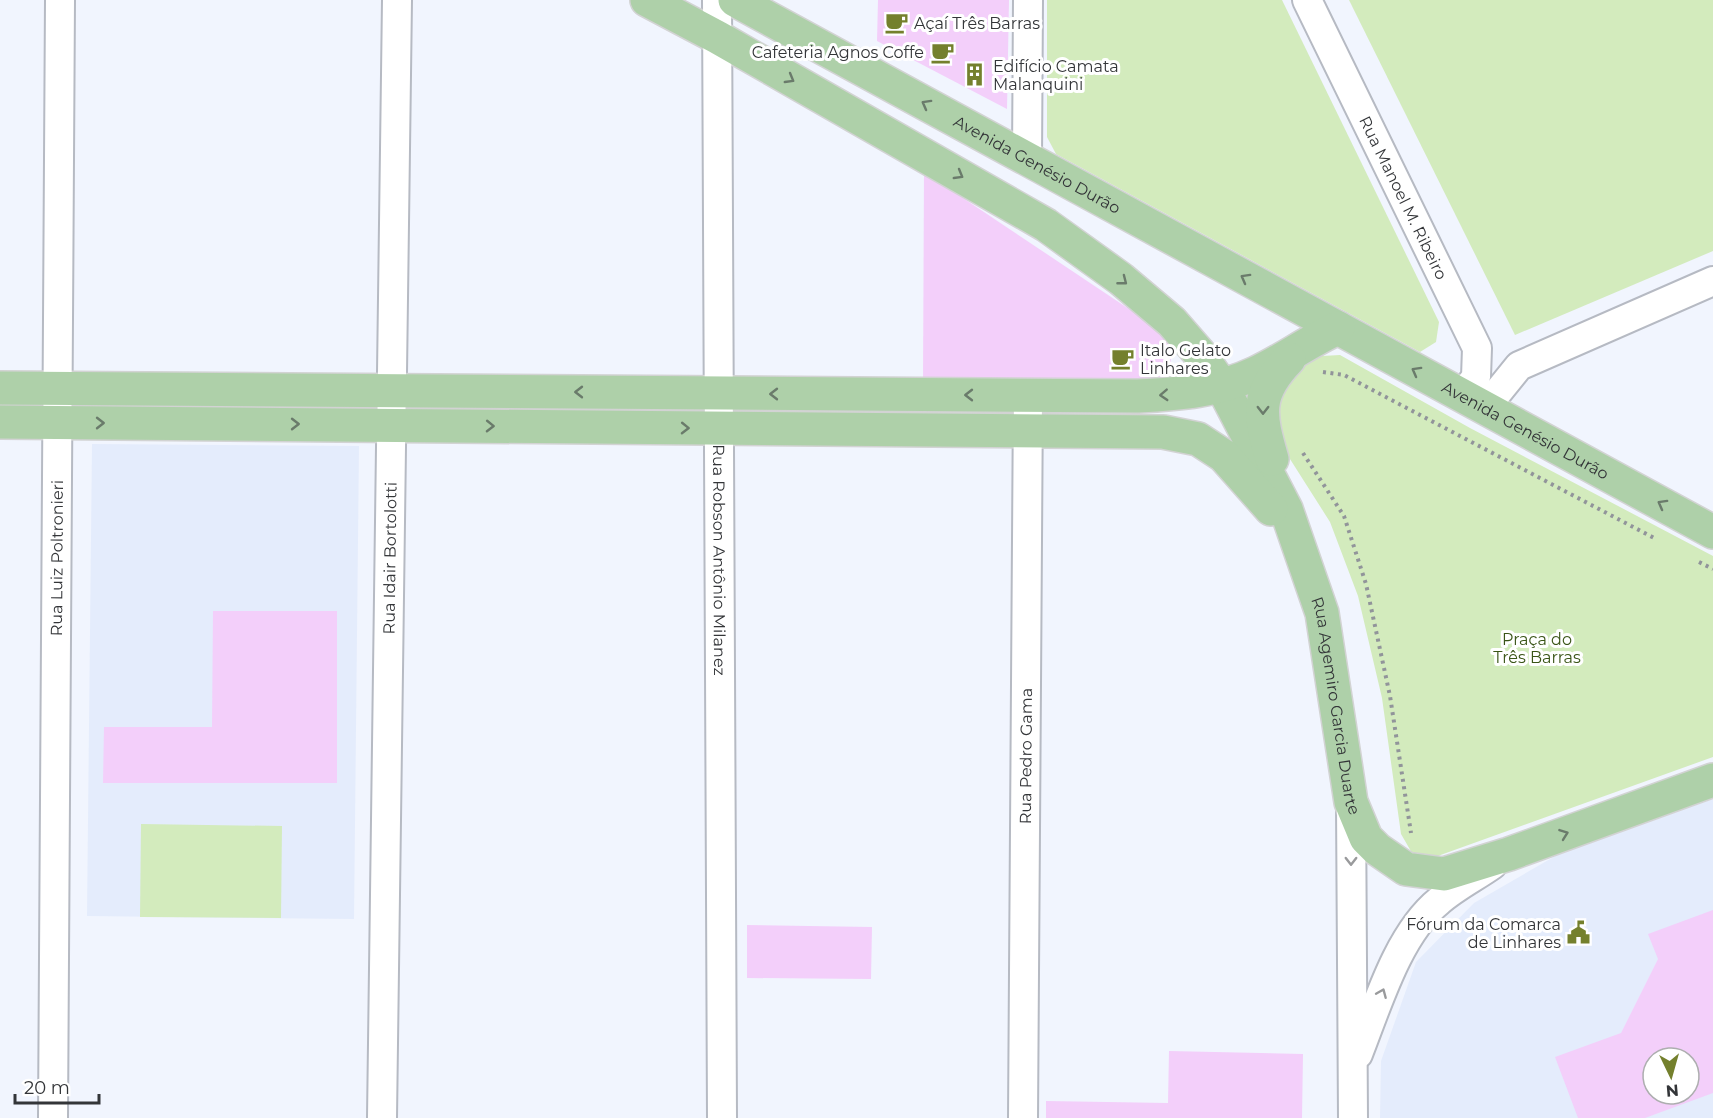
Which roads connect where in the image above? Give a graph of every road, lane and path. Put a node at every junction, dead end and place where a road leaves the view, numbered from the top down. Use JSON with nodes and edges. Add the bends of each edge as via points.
{"nodes":[{"id":1,"x":60,"y":0,"type":"edge"},
{"id":2,"x":397,"y":0,"type":"edge"},
{"id":3,"x":646,"y":0,"type":"edge"},
{"id":4,"x":717,"y":0,"type":"edge"},
{"id":5,"x":735,"y":0,"type":"edge"},
{"id":6,"x":1028,"y":0,"type":"edge"},
{"id":7,"x":1307,"y":0,"type":"edge"},
{"id":8,"x":717,"y":37,"type":"junction"},
{"id":9,"x":1027,"y":159,"type":"junction"},
{"id":10,"x":1713,"y":281,"type":"edge"},
{"id":11,"x":1338,"y":328,"type":"junction"},
{"id":12,"x":1303,"y":345,"type":"junction"},
{"id":13,"x":1316,"y":375,"type":"dead end"},
{"id":14,"x":1222,"y":386,"type":"junction"},
{"id":15,"x":0,"y":388,"type":"edge"},
{"id":16,"x":57,"y":389,"type":"junction"},
{"id":17,"x":392,"y":391,"type":"junction"},
{"id":18,"x":718,"y":393,"type":"junction"},
{"id":19,"x":1028,"y":396,"type":"junction"},
{"id":20,"x":1474,"y":402,"type":"junction"},
{"id":21,"x":0,"y":422,"type":"edge"},
{"id":22,"x":57,"y":422,"type":"junction"},
{"id":23,"x":391,"y":425,"type":"junction"},
{"id":24,"x":719,"y":428,"type":"junction"},
{"id":25,"x":1028,"y":430,"type":"junction"},
{"id":26,"x":1301,"y":449,"type":"dead end"},
{"id":27,"x":1286,"y":508,"type":"junction"},
{"id":28,"x":1713,"y":532,"type":"edge"},
{"id":29,"x":1660,"y":541,"type":"dead end"},
{"id":30,"x":1298,"y":544,"type":"junction"},
{"id":31,"x":1692,"y":558,"type":"dead end"},
{"id":32,"x":1713,"y":569,"type":"edge"},
{"id":33,"x":1713,"y":780,"type":"edge"},
{"id":34,"x":1351,"y":802,"type":"junction"},
{"id":35,"x":1414,"y":838,"type":"dead end"},
{"id":36,"x":1509,"y":854,"type":"junction"},
{"id":37,"x":1353,"y":1067,"type":"junction"},
{"id":38,"x":53,"y":1118,"type":"edge"},
{"id":39,"x":382,"y":1118,"type":"edge"},
{"id":40,"x":722,"y":1118,"type":"edge"},
{"id":41,"x":1023,"y":1118,"type":"edge"},
{"id":42,"x":1353,"y":1118,"type":"edge"}],
"edges":[{"from":1,"to":16,"type":"street","name":"Rua Luiz Poltronieri"},
{"from":2,"to":17,"type":"street","name":"Rua Idair Bortolotti"},
{"from":3,"to":8,"type":"main road","name":"Rua Agemiro Garcia Duarte"},
{"from":4,"to":8,"type":"street","name":"Rua Robson Antônio Milanez"},
{"from":9,"to":5,"type":"main road","name":"Avenida Genésio Durão","one_way":true},
{"from":6,"to":9,"type":"street"},
{"from":7,"to":20,"type":"street","name":"Rua Manoel M. Ribeiro","via":[[1477,348]]},
{"from":8,"to":14,"type":"main road","name":"Rua Agemiro Garcia Duarte","one_way":true,"via":[[1046,225],[1172,322]]},
{"from":8,"to":18,"type":"street","name":"Rua Robson Antônio Milanez"},
{"from":11,"to":9,"type":"main road","name":"Avenida Genésio Durão","one_way":true},
{"from":10,"to":20,"type":"street","via":[[1519,366]]},
{"from":11,"to":12,"type":"main road"},
{"from":20,"to":11,"type":"main road","name":"Avenida Genésio Durão","one_way":true},
{"from":12,"to":14,"type":"main road","via":[[1256,373]]},
{"from":12,"to":27,"type":"main road","one_way":true,"via":[[1274,375],[1263,394],[1266,440]]},
{"from":13,"to":29,"type":"path","via":[[1326,371],[1344,375]]},
{"from":14,"to":19,"type":"main road","one_way":true,"via":[[1173,395]]},
{"from":14,"to":27,"type":"main road","name":"Rua Agemiro Garcia Duarte"},
{"from":15,"to":16,"type":"main road"},
{"from":16,"to":17,"type":"main road"},
{"from":16,"to":22,"type":"street","name":"Rua Luiz Poltronieri"},
{"from":18,"to":17,"type":"main road","one_way":true},
{"from":17,"to":23,"type":"street","name":"Rua Idair Bortolotti"},
{"from":19,"to":18,"type":"main road","one_way":true},
{"from":18,"to":24,"type":"street","name":"Rua Robson Antônio Milanez"},
{"from":19,"to":25,"type":"street","name":"Rua Pedro Gama"},
{"from":28,"to":20,"type":"main road","name":"Avenida Genésio Durão","one_way":true},
{"from":21,"to":22,"type":"main road"},
{"from":22,"to":23,"type":"main road","one_way":true},
{"from":22,"to":38,"type":"street","name":"Rua Luiz Poltronieri"},
{"from":23,"to":24,"type":"main road","one_way":true},
{"from":23,"to":39,"type":"street","name":"Rua Idair Bortolotti"},
{"from":24,"to":25,"type":"main road"},
{"from":24,"to":40,"type":"street","name":"Rua Robson Antônio Milanez"},
{"from":25,"to":30,"type":"main road","via":[[1163,432],[1197,439],[1224,456],[1254,487]]},
{"from":25,"to":41,"type":"street","name":"Rua Pedro Gama"},
{"from":26,"to":35,"type":"path","via":[[1344,516],[1366,584]]},
{"from":27,"to":30,"type":"main road","name":"Rua Agemiro Garcia Duarte"},
{"from":30,"to":34,"type":"main road","name":"Rua Agemiro Garcia Duarte","via":[[1322,613]]},
{"from":31,"to":32,"type":"path"},
{"from":36,"to":33,"type":"main road","one_way":true},
{"from":34,"to":36,"type":"main road","via":[[1366,838],[1406,869],[1444,874]]},
{"from":34,"to":37,"type":"street","name":"Rua Agemiro Garcia Duarte","one_way":true},
{"from":37,"to":36,"type":"street","one_way":true,"via":[[1412,931],[1438,901]]},
{"from":37,"to":42,"type":"street","name":"Rua Agemiro Garcia Duarte"}]}
